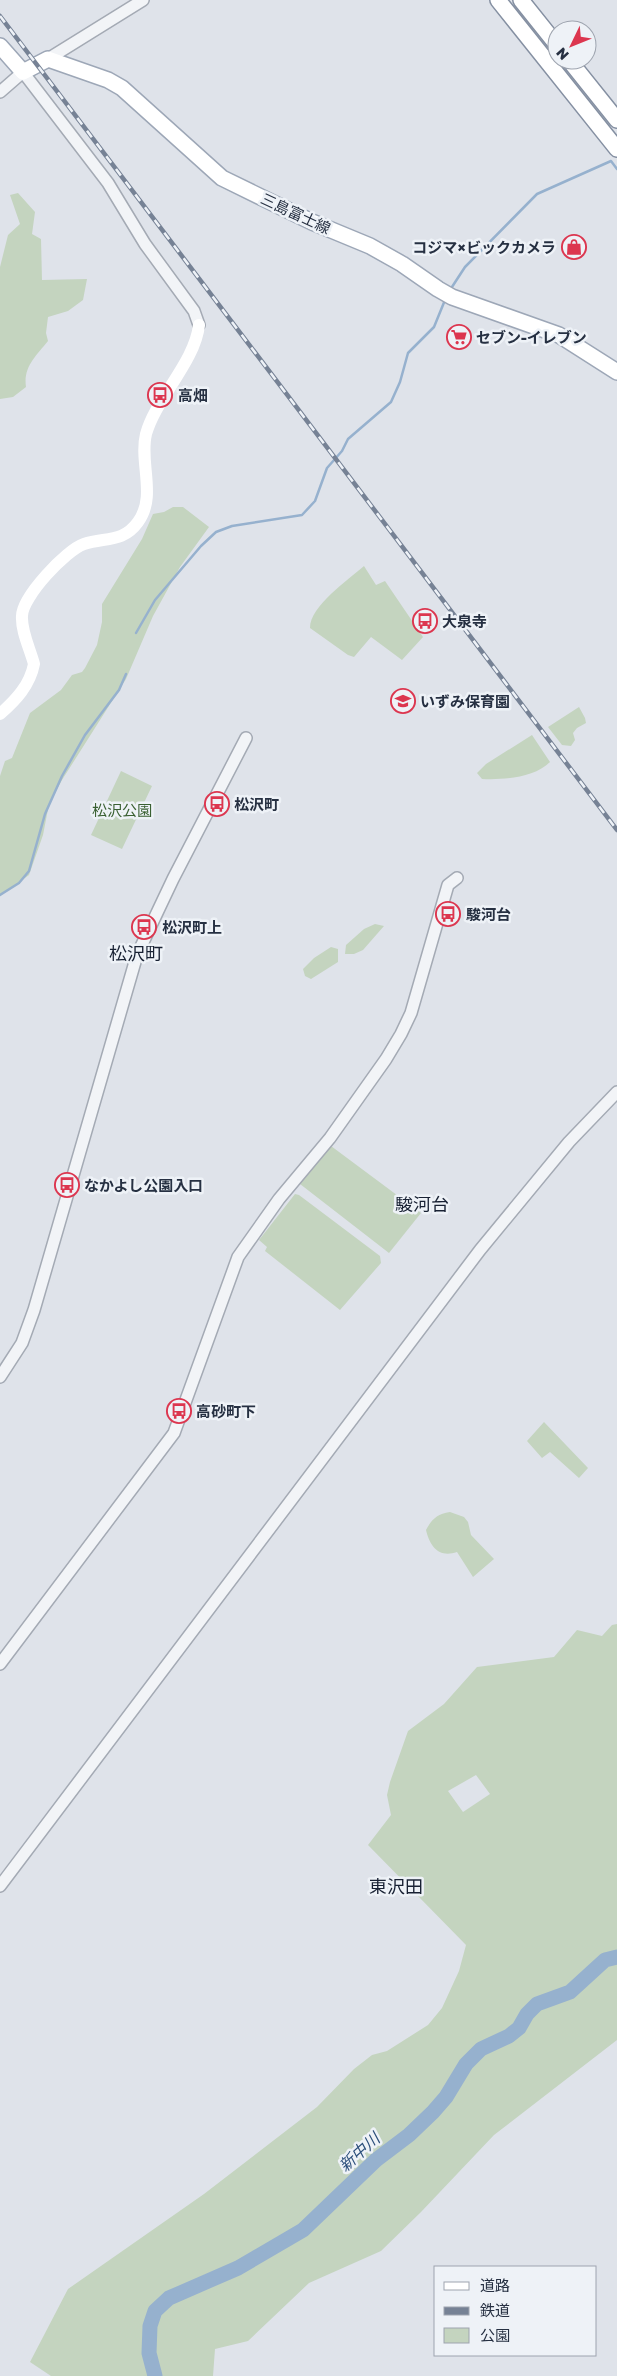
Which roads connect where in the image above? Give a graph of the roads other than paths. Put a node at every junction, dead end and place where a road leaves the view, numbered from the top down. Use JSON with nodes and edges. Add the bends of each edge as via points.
{"nodes":[{"id":1,"x":143,"y":0,"type":"edge"},
{"id":2,"x":498,"y":0,"type":"edge"},
{"id":3,"x":521,"y":0,"type":"edge"},
{"id":4,"x":547,"y":32,"type":"edge"},
{"id":5,"x":0,"y":46,"type":"edge"},
{"id":6,"x":48,"y":59,"type":"junction"},
{"id":7,"x":577,"y":70,"type":"edge"},
{"id":8,"x":23,"y":72,"type":"junction"},
{"id":9,"x":0,"y":86,"type":"edge"},
{"id":10,"x":0,"y":92,"type":"edge"},
{"id":11,"x":617,"y":120,"type":"edge"},
{"id":12,"x":617,"y":149,"type":"edge"},
{"id":13,"x":199,"y":325,"type":"joint"},
{"id":14,"x":617,"y":372,"type":"edge"},
{"id":15,"x":0,"y":714,"type":"edge"},
{"id":16,"x":246,"y":738,"type":"dead end"},
{"id":17,"x":458,"y":878,"type":"dead end"},
{"id":18,"x":617,"y":1092,"type":"edge"},
{"id":19,"x":0,"y":1376,"type":"edge"},
{"id":20,"x":0,"y":1664,"type":"edge"},
{"id":21,"x":0,"y":1886,"type":"edge"}],
"edges":[{"from":1,"to":6,"type":"street"},
{"from":2,"to":12,"type":"main road"},
{"from":3,"to":4,"type":"main road"},
{"from":5,"to":8,"type":"main road"},
{"from":6,"to":8,"type":"main road"},
{"from":6,"to":14,"type":"main road","name":"三島富士線","via":[[122,88],[222,178],[370,246],[452,297],[558,335]]},
{"from":7,"to":11,"type":"main road"},
{"from":8,"to":9,"type":"street"},
{"from":8,"to":10,"type":"street"},
{"from":8,"to":13,"type":"street","via":[[108,184],[141,237],[194,310]]},
{"from":13,"to":15,"type":"main road","via":[[194,344],[147,431],[145,510],[127,533],[76,547],[29,595],[21,618],[34,664],[25,687]]},
{"from":16,"to":19,"type":"street","via":[[137,955],[34,1310],[22,1343]]},
{"from":17,"to":20,"type":"street","via":[[448,885],[411,1013],[401,1034],[335,1130],[279,1199],[238,1257],[174,1433]]},
{"from":18,"to":21,"type":"street","via":[[569,1142],[480,1250]]}]}
